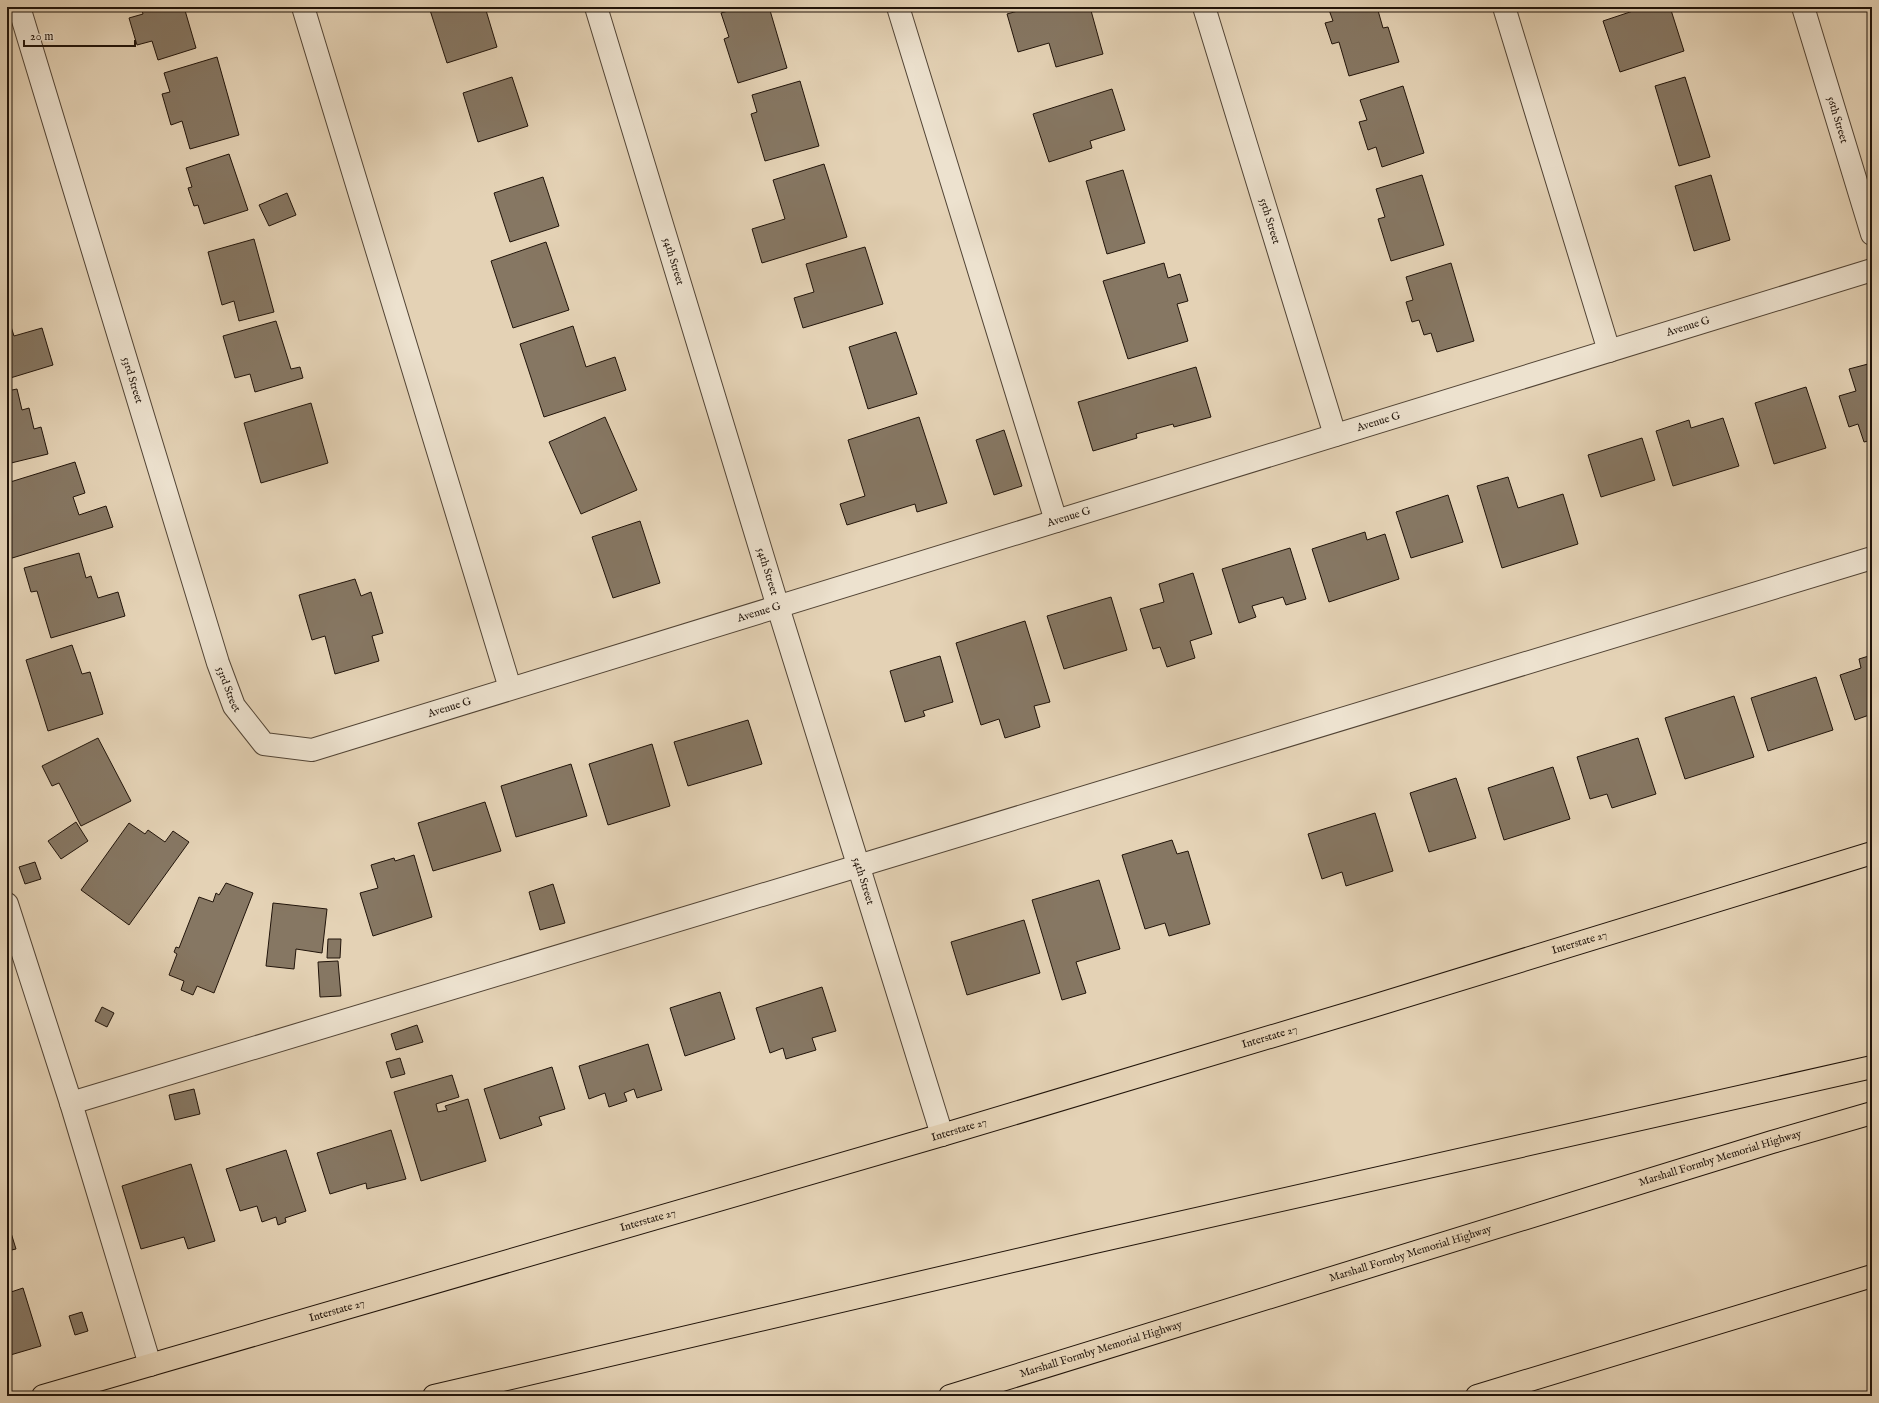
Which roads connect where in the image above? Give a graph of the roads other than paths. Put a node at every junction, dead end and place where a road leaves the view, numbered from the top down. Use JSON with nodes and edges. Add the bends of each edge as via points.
{"nodes":[{"id":1,"x":19,"y":7,"type":"edge"},
{"id":2,"x":303,"y":7,"type":"edge"},
{"id":3,"x":596,"y":7,"type":"edge"},
{"id":4,"x":898,"y":7,"type":"edge"},
{"id":5,"x":1204,"y":7,"type":"edge"},
{"id":6,"x":1504,"y":7,"type":"edge"},
{"id":7,"x":1803,"y":7,"type":"edge"},
{"id":8,"x":1872,"y":234,"type":"edge"},
{"id":9,"x":1872,"y":270,"type":"edge"},
{"id":10,"x":1609,"y":351,"type":"junction"},
{"id":11,"x":1335,"y":435,"type":"junction"},
{"id":12,"x":1056,"y":521,"type":"junction"},
{"id":13,"x":1872,"y":558,"type":"edge"},
{"id":14,"x":778,"y":607,"type":"junction"},
{"id":15,"x":510,"y":688,"type":"junction"},
{"id":16,"x":264,"y":744,"type":"joint"},
{"id":17,"x":1872,"y":853,"type":"edge"},
{"id":18,"x":858,"y":866,"type":"junction"},
{"id":19,"x":7,"y":904,"type":"edge"},
{"id":20,"x":1872,"y":1068,"type":"edge"},
{"id":21,"x":71,"y":1102,"type":"junction"},
{"id":22,"x":1872,"y":1113,"type":"edge"},
{"id":23,"x":942,"y":1135,"type":"junction"},
{"id":24,"x":1872,"y":1276,"type":"edge"},
{"id":25,"x":150,"y":1364,"type":"junction"},
{"id":26,"x":42,"y":1396,"type":"edge"},
{"id":27,"x":434,"y":1396,"type":"edge"},
{"id":28,"x":950,"y":1396,"type":"edge"},
{"id":29,"x":1477,"y":1396,"type":"edge"}],
"edges":[{"from":1,"to":16,"type":"street","name":"53rd Street","via":[[218,663],[234,706]]},
{"from":2,"to":15,"type":"street"},
{"from":3,"to":14,"type":"street","name":"54th Street"},
{"from":4,"to":12,"type":"street"},
{"from":5,"to":11,"type":"street","name":"55th Street"},
{"from":6,"to":10,"type":"street"},
{"from":7,"to":8,"type":"street","name":"56th Street"},
{"from":9,"to":10,"type":"street","name":"Avenue G"},
{"from":10,"to":11,"type":"street","name":"Avenue G"},
{"from":11,"to":12,"type":"street","name":"Avenue G"},
{"from":12,"to":14,"type":"street","name":"Avenue G"},
{"from":13,"to":18,"type":"street"},
{"from":14,"to":15,"type":"street","name":"Avenue G"},
{"from":14,"to":18,"type":"street","name":"54th Street"},
{"from":15,"to":16,"type":"street","name":"Avenue G","via":[[312,750]]},
{"from":17,"to":23,"type":"main road","name":"Interstate 27"},
{"from":18,"to":21,"type":"street"},
{"from":18,"to":23,"type":"street","name":"54th Street"},
{"from":19,"to":21,"type":"street"},
{"from":20,"to":27,"type":"main road","via":[[1090,1243]]},
{"from":21,"to":25,"type":"street"},
{"from":22,"to":28,"type":"main road","name":"Marshall Formby Memorial Highway","via":[[1764,1144]]},
{"from":23,"to":25,"type":"main road","name":"Interstate 27"},
{"from":24,"to":29,"type":"main road"},
{"from":25,"to":26,"type":"main road","name":"Interstate 27"}]}
